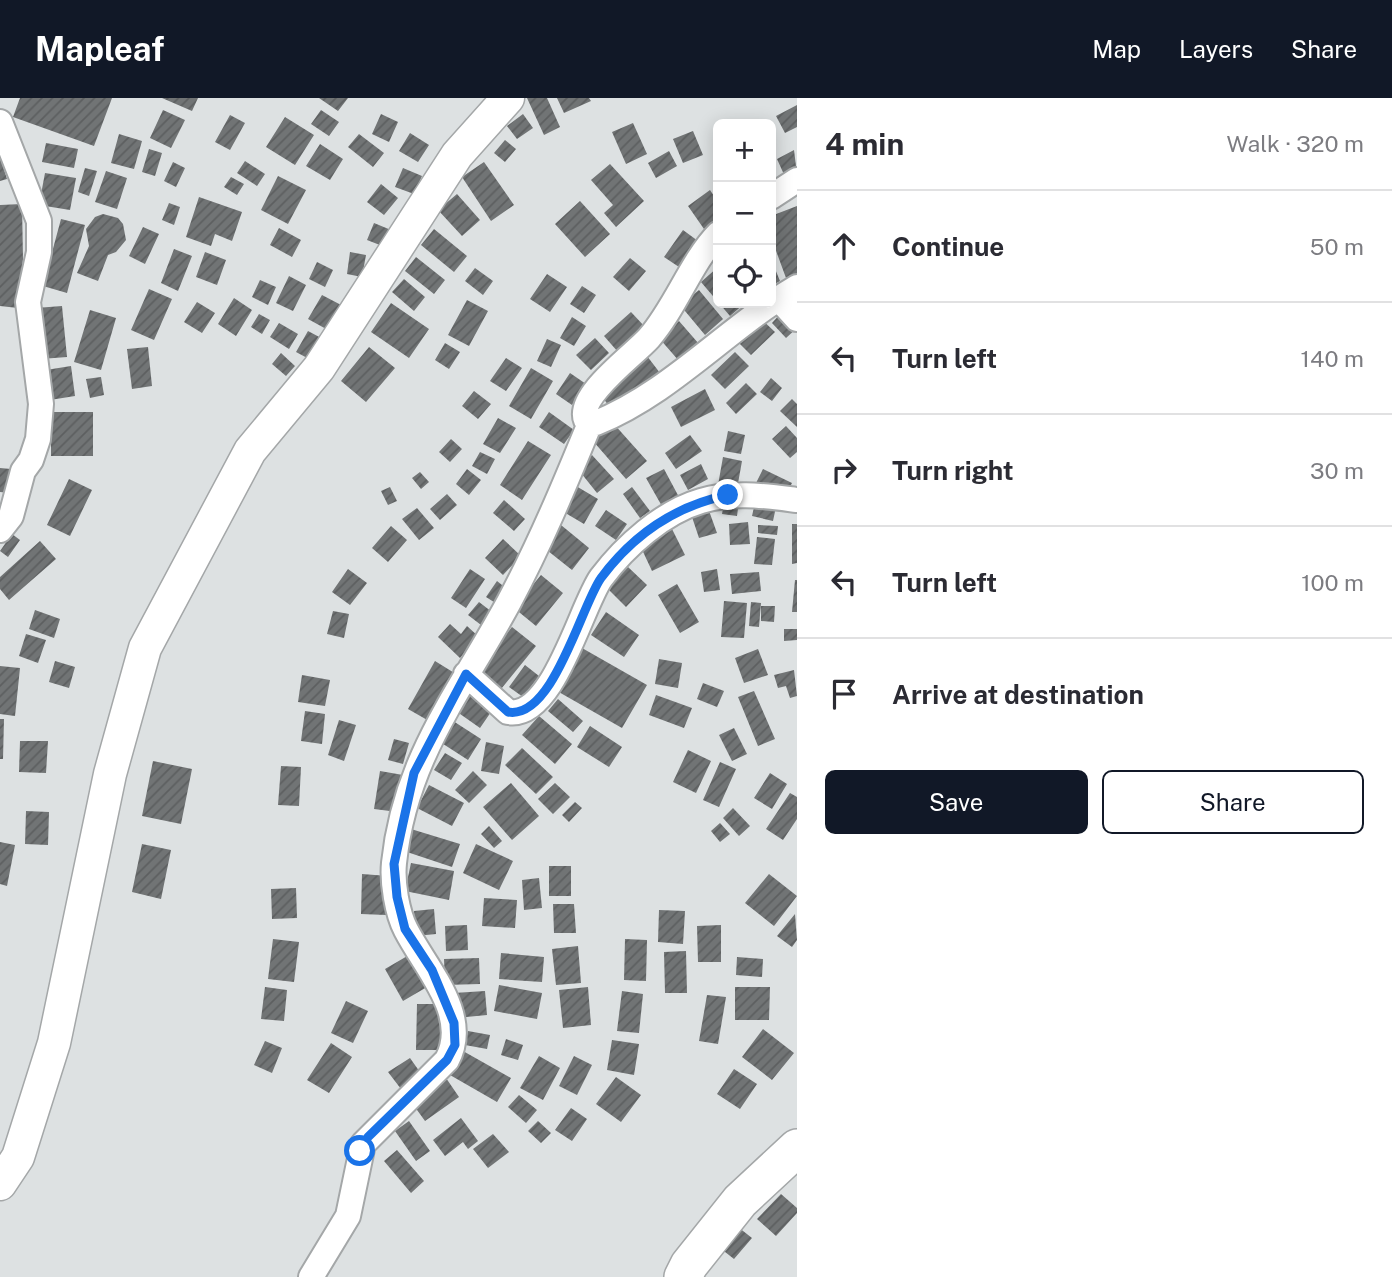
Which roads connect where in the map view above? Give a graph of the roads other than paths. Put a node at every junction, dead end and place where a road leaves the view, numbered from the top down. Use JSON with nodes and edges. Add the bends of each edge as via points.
{"nodes":[{"id":1,"x":508,"y":98,"type":"edge"},
{"id":2,"x":0,"y":122,"type":"edge"},
{"id":3,"x":797,"y":180,"type":"edge"},
{"id":4,"x":776,"y":194,"type":"edge"},
{"id":5,"x":713,"y":242,"type":"edge"},
{"id":6,"x":787,"y":293,"type":"edge"},
{"id":7,"x":797,"y":319,"type":"edge"},
{"id":8,"x":590,"y":423,"type":"junction"},
{"id":9,"x":797,"y":500,"type":"edge"},
{"id":10,"x":0,"y":530,"type":"edge"},
{"id":11,"x":466,"y":674,"type":"junction"},
{"id":12,"x":797,"y":1148,"type":"edge"},
{"id":13,"x":0,"y":1184,"type":"edge"},
{"id":14,"x":311,"y":1277,"type":"edge"},
{"id":15,"x":683,"y":1277,"type":"edge"}],
"edges":[{"from":1,"to":13,"type":"main road","via":[[457,155],[319,368],[250,451],[145,648],[110,774],[54,1043],[18,1157]]},
{"from":2,"to":10,"type":"street","via":[[39,221],[39,253],[28,302],[41,404],[38,439],[23,471],[11,516]]},
{"from":3,"to":4,"type":"street"},
{"from":5,"to":8,"type":"street","via":[[650,337],[587,403],[583,416]]},
{"from":6,"to":7,"type":"street"},
{"from":6,"to":8,"type":"street","via":[[679,374],[603,420]]},
{"from":8,"to":11,"type":"street","via":[[542,539]]},
{"from":9,"to":11,"type":"street","via":[[728,495],[699,501],[642,532],[600,580],[559,670],[526,709],[508,712]]},
{"from":11,"to":14,"type":"street","via":[[414,773],[394,864],[405,929],[432,970],[454,1023],[455,1045],[447,1060],[363,1144],[348,1216]]},
{"from":12,"to":15,"type":"highway","via":[[740,1201]]}]}
